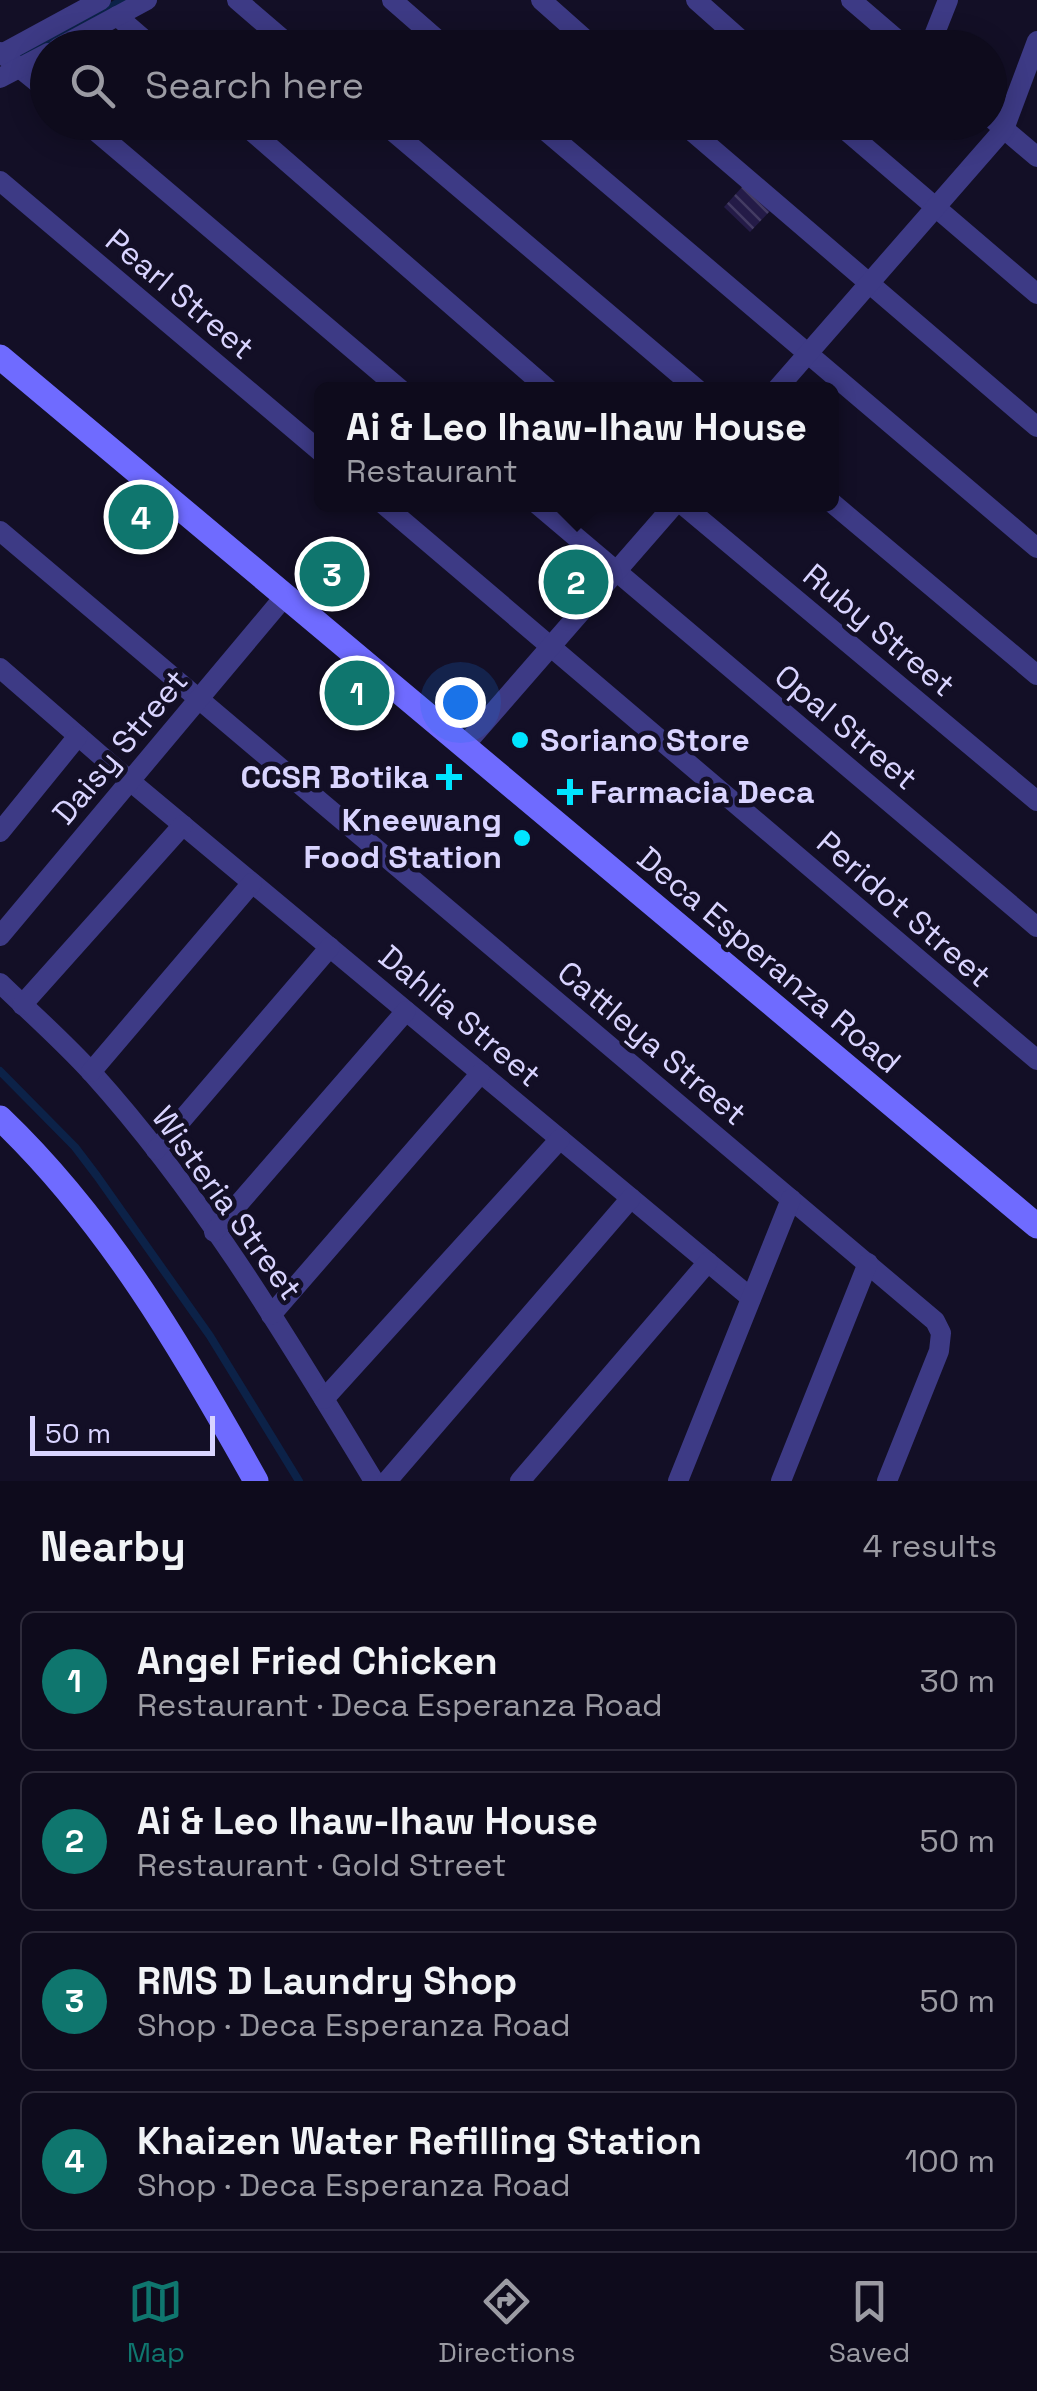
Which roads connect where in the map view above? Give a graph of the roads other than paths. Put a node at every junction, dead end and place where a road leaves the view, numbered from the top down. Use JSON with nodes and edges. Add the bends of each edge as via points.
{"nodes":[{"id":1,"x":100,"y":0,"type":"edge"},
{"id":2,"x":147,"y":0,"type":"edge"},
{"id":3,"x":237,"y":0,"type":"edge"},
{"id":4,"x":392,"y":0,"type":"edge"},
{"id":5,"x":541,"y":0,"type":"edge"},
{"id":6,"x":696,"y":0,"type":"edge"},
{"id":7,"x":851,"y":0,"type":"edge"},
{"id":8,"x":948,"y":0,"type":"edge"},
{"id":9,"x":118,"y":16,"type":"junction"},
{"id":10,"x":44,"y":30,"type":"edge"},
{"id":11,"x":92,"y":30,"type":"edge"},
{"id":12,"x":134,"y":30,"type":"edge"},
{"id":13,"x":272,"y":30,"type":"edge"},
{"id":14,"x":427,"y":30,"type":"edge"},
{"id":15,"x":575,"y":30,"type":"edge"},
{"id":16,"x":730,"y":30,"type":"edge"},
{"id":17,"x":886,"y":30,"type":"edge"},
{"id":18,"x":936,"y":30,"type":"edge"},
{"id":19,"x":30,"y":37,"type":"edge"},
{"id":20,"x":1037,"y":41,"type":"edge"},
{"id":21,"x":1,"y":53,"type":"edge"},
{"id":22,"x":30,"y":63,"type":"edge"},
{"id":23,"x":20,"y":68,"type":"junction"},
{"id":24,"x":30,"y":76,"type":"edge"},
{"id":25,"x":0,"y":78,"type":"edge"},
{"id":26,"x":1007,"y":102,"type":"edge"},
{"id":27,"x":1007,"y":132,"type":"edge"},
{"id":28,"x":106,"y":140,"type":"edge"},
{"id":29,"x":262,"y":140,"type":"edge"},
{"id":30,"x":403,"y":140,"type":"edge"},
{"id":31,"x":556,"y":140,"type":"edge"},
{"id":32,"x":703,"y":140,"type":"edge"},
{"id":33,"x":857,"y":140,"type":"edge"},
{"id":34,"x":984,"y":140,"type":"edge"},
{"id":35,"x":1037,"y":157,"type":"edge"},
{"id":36,"x":0,"y":181,"type":"edge"},
{"id":37,"x":934,"y":208,"type":"junction"},
{"id":38,"x":867,"y":284,"type":"junction"},
{"id":39,"x":1037,"y":294,"type":"edge"},
{"id":40,"x":806,"y":354,"type":"junction"},
{"id":41,"x":0,"y":356,"type":"edge"},
{"id":42,"x":392,"y":382,"type":"edge"},
{"id":43,"x":540,"y":382,"type":"edge"},
{"id":44,"x":689,"y":382,"type":"edge"},
{"id":45,"x":783,"y":382,"type":"edge"},
{"id":46,"x":1037,"y":427,"type":"edge"},
{"id":47,"x":314,"y":446,"type":"edge"},
{"id":48,"x":839,"y":509,"type":"edge"},
{"id":49,"x":391,"y":512,"type":"edge"},
{"id":50,"x":546,"y":512,"type":"edge"},
{"id":51,"x":672,"y":512,"type":"edge"},
{"id":52,"x":689,"y":512,"type":"edge"},
{"id":53,"x":0,"y":531,"type":"edge"},
{"id":54,"x":1037,"y":548,"type":"edge"},
{"id":55,"x":616,"y":572,"type":"junction"},
{"id":56,"x":285,"y":596,"type":"junction"},
{"id":57,"x":551,"y":647,"type":"junction"},
{"id":58,"x":0,"y":668,"type":"edge"},
{"id":59,"x":1037,"y":675,"type":"edge"},
{"id":60,"x":198,"y":700,"type":"junction"},
{"id":61,"x":78,"y":736,"type":"junction"},
{"id":62,"x":464,"y":746,"type":"junction"},
{"id":63,"x":130,"y":781,"type":"junction"},
{"id":64,"x":1037,"y":801,"type":"edge"},
{"id":65,"x":183,"y":825,"type":"junction"},
{"id":66,"x":0,"y":832,"type":"edge"},
{"id":67,"x":252,"y":883,"type":"junction"},
{"id":68,"x":1037,"y":927,"type":"edge"},
{"id":69,"x":0,"y":936,"type":"edge"},
{"id":70,"x":330,"y":947,"type":"junction"},
{"id":71,"x":0,"y":983,"type":"edge"},
{"id":72,"x":22,"y":1005,"type":"junction"},
{"id":73,"x":406,"y":1011,"type":"junction"},
{"id":74,"x":1037,"y":1060,"type":"edge"},
{"id":75,"x":92,"y":1072,"type":"junction"},
{"id":76,"x":481,"y":1073,"type":"junction"},
{"id":77,"x":0,"y":1118,"type":"edge"},
{"id":78,"x":560,"y":1139,"type":"junction"},
{"id":79,"x":156,"y":1150,"type":"junction"},
{"id":80,"x":631,"y":1198,"type":"junction"},
{"id":81,"x":791,"y":1199,"type":"junction"},
{"id":82,"x":1037,"y":1226,"type":"edge"},
{"id":83,"x":214,"y":1232,"type":"junction"},
{"id":84,"x":708,"y":1262,"type":"junction"},
{"id":85,"x":868,"y":1264,"type":"junction"},
{"id":86,"x":751,"y":1298,"type":"junction"},
{"id":87,"x":270,"y":1315,"type":"junction"},
{"id":88,"x":324,"y":1399,"type":"junction"},
{"id":89,"x":256,"y":1481,"type":"edge"},
{"id":90,"x":374,"y":1481,"type":"edge"},
{"id":91,"x":386,"y":1481,"type":"edge"},
{"id":92,"x":520,"y":1481,"type":"edge"},
{"id":93,"x":678,"y":1481,"type":"edge"},
{"id":94,"x":781,"y":1481,"type":"edge"},
{"id":95,"x":886,"y":1481,"type":"edge"}],
"edges":[{"from":1,"to":10,"type":"street"},
{"from":2,"to":9,"type":"street"},
{"from":3,"to":13,"type":"street"},
{"from":4,"to":14,"type":"street"},
{"from":5,"to":15,"type":"street"},
{"from":6,"to":16,"type":"street"},
{"from":7,"to":17,"type":"street"},
{"from":8,"to":18,"type":"street"},
{"from":9,"to":11,"type":"street"},
{"from":9,"to":12,"type":"street"},
{"from":19,"to":21,"type":"street"},
{"from":20,"to":26,"type":"street"},
{"from":21,"to":23,"type":"street"},
{"from":22,"to":23,"type":"street"},
{"from":23,"to":24,"type":"street"},
{"from":23,"to":25,"type":"street"},
{"from":27,"to":35,"type":"street"},
{"from":28,"to":42,"type":"street"},
{"from":29,"to":43,"type":"street"},
{"from":30,"to":44,"type":"street"},
{"from":31,"to":40,"type":"street"},
{"from":32,"to":38,"type":"street"},
{"from":33,"to":37,"type":"street"},
{"from":34,"to":37,"type":"street"},
{"from":36,"to":47,"type":"street","name":"Pearl Street"},
{"from":37,"to":38,"type":"street"},
{"from":37,"to":39,"type":"street"},
{"from":38,"to":40,"type":"street"},
{"from":38,"to":46,"type":"street"},
{"from":40,"to":45,"type":"street"},
{"from":40,"to":54,"type":"street"},
{"from":41,"to":56,"type":"street","name":"Deca Esperanza Road"},
{"from":48,"to":59,"type":"street"},
{"from":49,"to":57,"type":"street"},
{"from":50,"to":55,"type":"street","name":"Opal Street"},
{"from":51,"to":55,"type":"street"},
{"from":52,"to":64,"type":"street","name":"Ruby Street"},
{"from":53,"to":60,"type":"street","name":"Cattleya Street"},
{"from":55,"to":57,"type":"street"},
{"from":55,"to":68,"type":"street","name":"Opal Street"},
{"from":56,"to":60,"type":"street","name":"Daisy Street"},
{"from":56,"to":62,"type":"street","name":"Deca Esperanza Road"},
{"from":57,"to":62,"type":"street"},
{"from":57,"to":74,"type":"street","name":"Peridot Street"},
{"from":58,"to":61,"type":"street","name":"Dahlia Street"},
{"from":60,"to":63,"type":"street","name":"Daisy Street"},
{"from":60,"to":81,"type":"street","name":"Cattleya Street"},
{"from":61,"to":63,"type":"street","name":"Dahlia Street"},
{"from":61,"to":66,"type":"street"},
{"from":62,"to":82,"type":"street","name":"Deca Esperanza Road"},
{"from":63,"to":65,"type":"street","name":"Dahlia Street"},
{"from":63,"to":69,"type":"street","name":"Daisy Street"},
{"from":65,"to":67,"type":"street","name":"Dahlia Street"},
{"from":65,"to":72,"type":"street"},
{"from":67,"to":70,"type":"street","name":"Dahlia Street"},
{"from":67,"to":75,"type":"street"},
{"from":70,"to":73,"type":"street","name":"Dahlia Street"},
{"from":70,"to":79,"type":"street"},
{"from":71,"to":72,"type":"street","name":"Wisteria Street"},
{"from":72,"to":75,"type":"street","name":"Wisteria Street"},
{"from":73,"to":76,"type":"street","name":"Dahlia Street"},
{"from":73,"to":83,"type":"street"},
{"from":75,"to":79,"type":"street","name":"Wisteria Street"},
{"from":76,"to":78,"type":"street","name":"Dahlia Street"},
{"from":76,"to":87,"type":"street"},
{"from":77,"to":89,"type":"street","via":[[96,1225]]},
{"from":78,"to":80,"type":"street","name":"Dahlia Street"},
{"from":78,"to":88,"type":"street"},
{"from":79,"to":83,"type":"street","name":"Wisteria Street"},
{"from":80,"to":84,"type":"street","name":"Dahlia Street"},
{"from":80,"to":91,"type":"street"},
{"from":81,"to":85,"type":"street","name":"Cattleya Street"},
{"from":81,"to":86,"type":"street"},
{"from":83,"to":87,"type":"street","name":"Wisteria Street"},
{"from":84,"to":86,"type":"street","name":"Dahlia Street"},
{"from":84,"to":92,"type":"street"},
{"from":85,"to":94,"type":"street"},
{"from":85,"to":95,"type":"street","name":"Cattleya Street","via":[[942,1333]]},
{"from":86,"to":93,"type":"street"},
{"from":87,"to":88,"type":"street","name":"Wisteria Street"},
{"from":88,"to":90,"type":"street","name":"Wisteria Street"}]}
